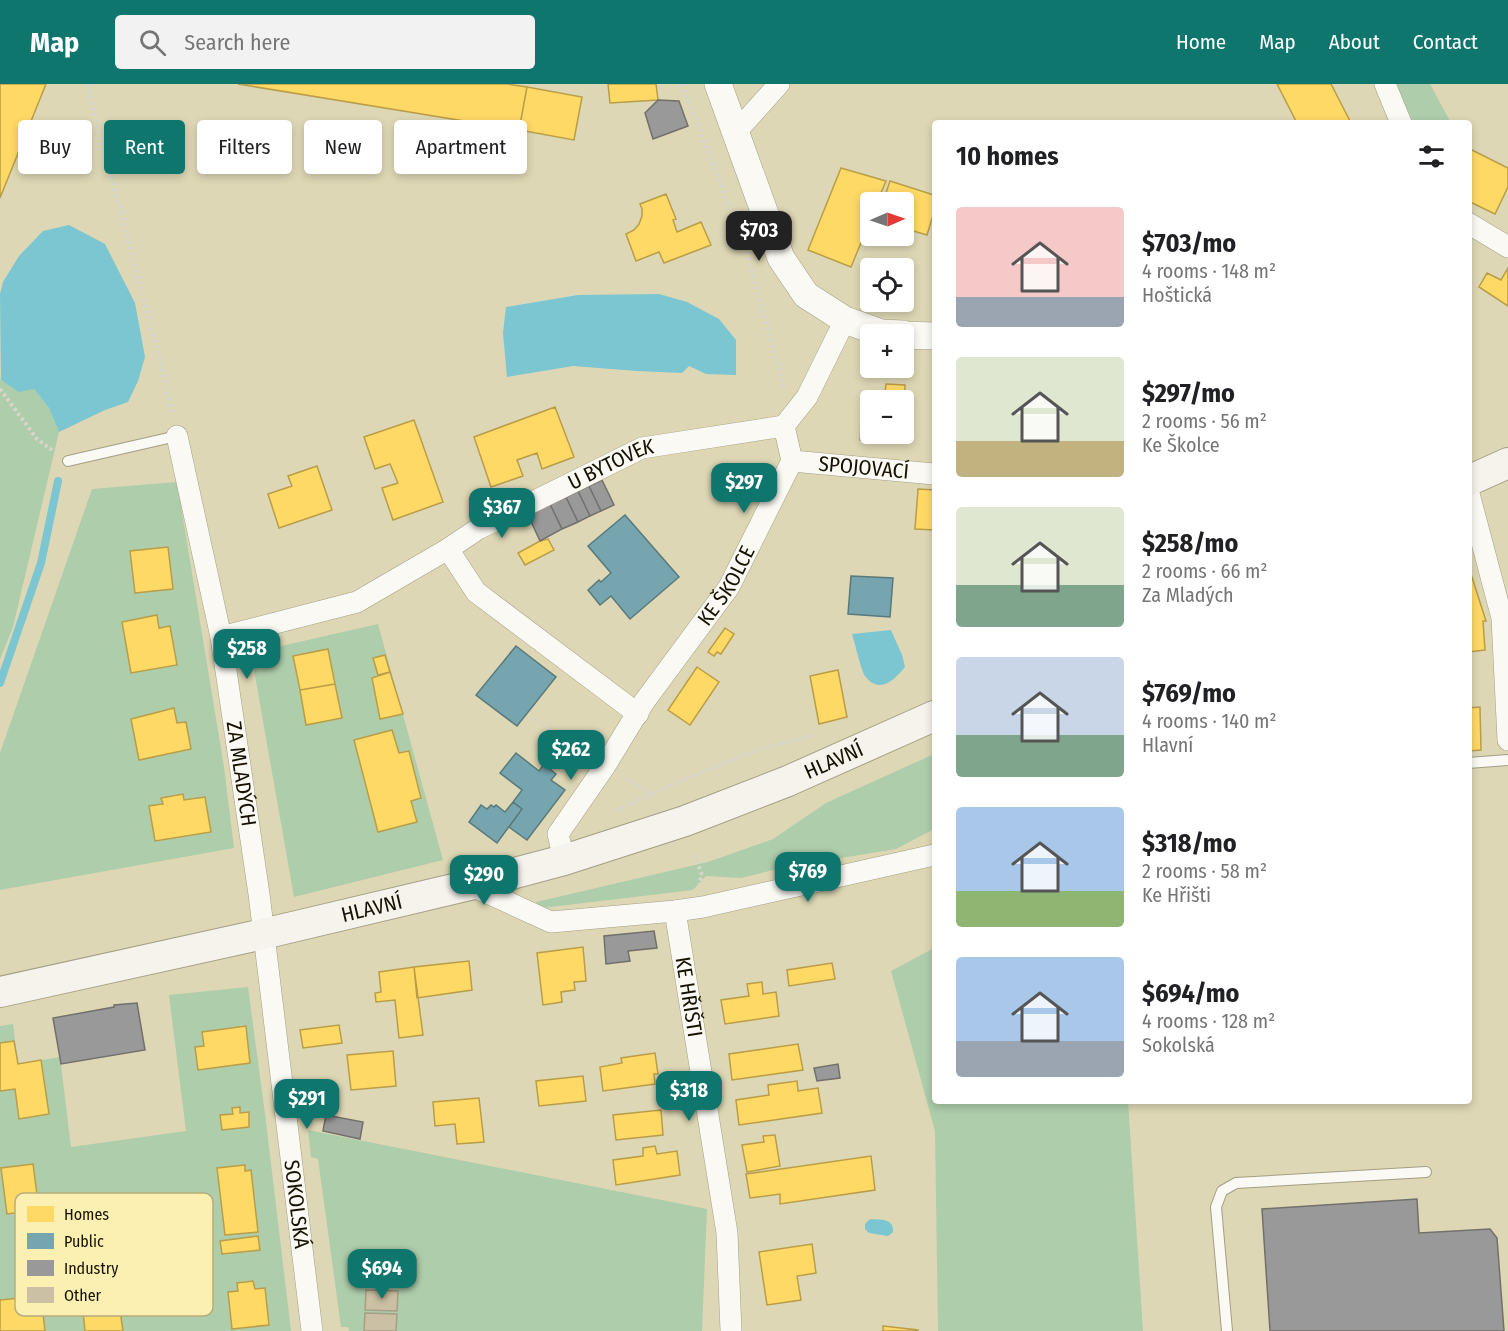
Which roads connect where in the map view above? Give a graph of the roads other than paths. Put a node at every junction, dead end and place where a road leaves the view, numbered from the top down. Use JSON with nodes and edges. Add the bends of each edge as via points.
{"nodes":[{"id":1,"x":718,"y":84,"type":"edge"},
{"id":2,"x":779,"y":84,"type":"edge"},
{"id":3,"x":1385,"y":84,"type":"edge"},
{"id":4,"x":1400,"y":120,"type":"edge"},
{"id":5,"x":735,"y":133,"type":"junction"},
{"id":6,"x":1472,"y":226,"type":"edge"},
{"id":7,"x":1508,"y":247,"type":"edge"},
{"id":8,"x":845,"y":320,"type":"junction"},
{"id":9,"x":860,"y":325,"type":"edge"},
{"id":10,"x":914,"y":335,"type":"edge"},
{"id":11,"x":932,"y":336,"type":"edge"},
{"id":12,"x":784,"y":426,"type":"junction"},
{"id":13,"x":177,"y":436,"type":"joint"},
{"id":14,"x":68,"y":461,"type":"road end"},
{"id":15,"x":792,"y":461,"type":"junction"},
{"id":16,"x":1508,"y":463,"type":"edge"},
{"id":17,"x":932,"y":474,"type":"edge"},
{"id":18,"x":1472,"y":479,"type":"edge"},
{"id":19,"x":1472,"y":505,"type":"edge"},
{"id":20,"x":448,"y":549,"type":"junction"},
{"id":21,"x":221,"y":637,"type":"junction"},
{"id":22,"x":638,"y":714,"type":"junction"},
{"id":23,"x":932,"y":717,"type":"edge"},
{"id":24,"x":1508,"y":740,"type":"edge"},
{"id":25,"x":1508,"y":760,"type":"edge"},
{"id":26,"x":1472,"y":763,"type":"edge"},
{"id":27,"x":932,"y":855,"type":"edge"},
{"id":28,"x":564,"y":860,"type":"junction"},
{"id":29,"x":470,"y":885,"type":"junction"},
{"id":30,"x":675,"y":910,"type":"junction"},
{"id":31,"x":263,"y":934,"type":"junction"},
{"id":32,"x":0,"y":992,"type":"edge"},
{"id":33,"x":1426,"y":1172,"type":"dead end"},
{"id":34,"x":312,"y":1331,"type":"edge"},
{"id":35,"x":730,"y":1331,"type":"edge"},
{"id":36,"x":1227,"y":1331,"type":"edge"}],
"edges":[{"from":1,"to":5,"type":"street"},
{"from":2,"to":5,"type":"street"},
{"from":3,"to":4,"type":"street"},
{"from":5,"to":8,"type":"street","via":[[781,258],[806,295]]},
{"from":6,"to":7,"type":"street"},
{"from":8,"to":9,"type":"street"},
{"from":8,"to":12,"type":"street","via":[[807,397]]},
{"from":10,"to":11,"type":"street"},
{"from":12,"to":15,"type":"street"},
{"from":12,"to":20,"type":"street","name":"U BYTOVEK","via":[[642,448],[478,529]]},
{"from":13,"to":14,"type":"lane"},
{"from":13,"to":21,"type":"street","name":"ZA MLADÝCH"},
{"from":15,"to":17,"type":"street","name":"SPOJOVACÍ"},
{"from":15,"to":22,"type":"street","name":"KE ŠKOLCE","via":[[729,587]]},
{"from":16,"to":18,"type":"main road"},
{"from":19,"to":24,"type":"street","via":[[1502,618]]},
{"from":20,"to":21,"type":"street","name":"U BYTOVEK","via":[[357,602]]},
{"from":20,"to":22,"type":"street","via":[[476,592]]},
{"from":21,"to":31,"type":"street","name":"ZA MLADÝCH"},
{"from":22,"to":28,"type":"street","name":"KE ŠKOLCE","via":[[558,834]]},
{"from":23,"to":28,"type":"main road","name":"HLAVNÍ","via":[[788,781],[685,821]]},
{"from":25,"to":26,"type":"lane"},
{"from":27,"to":30,"type":"street"},
{"from":28,"to":29,"type":"main road","name":"HLAVNÍ"},
{"from":29,"to":30,"type":"street","via":[[551,922]]},
{"from":29,"to":31,"type":"main road","name":"HLAVNÍ"},
{"from":30,"to":35,"type":"street","name":"KE HŘIŠTI","via":[[727,1233]]},
{"from":31,"to":32,"type":"main road","name":"HLAVNÍ"},
{"from":31,"to":34,"type":"street","name":"SOKOLSKÁ"},
{"from":33,"to":36,"type":"lane","via":[[1236,1183],[1222,1191],[1216,1207]]}]}
